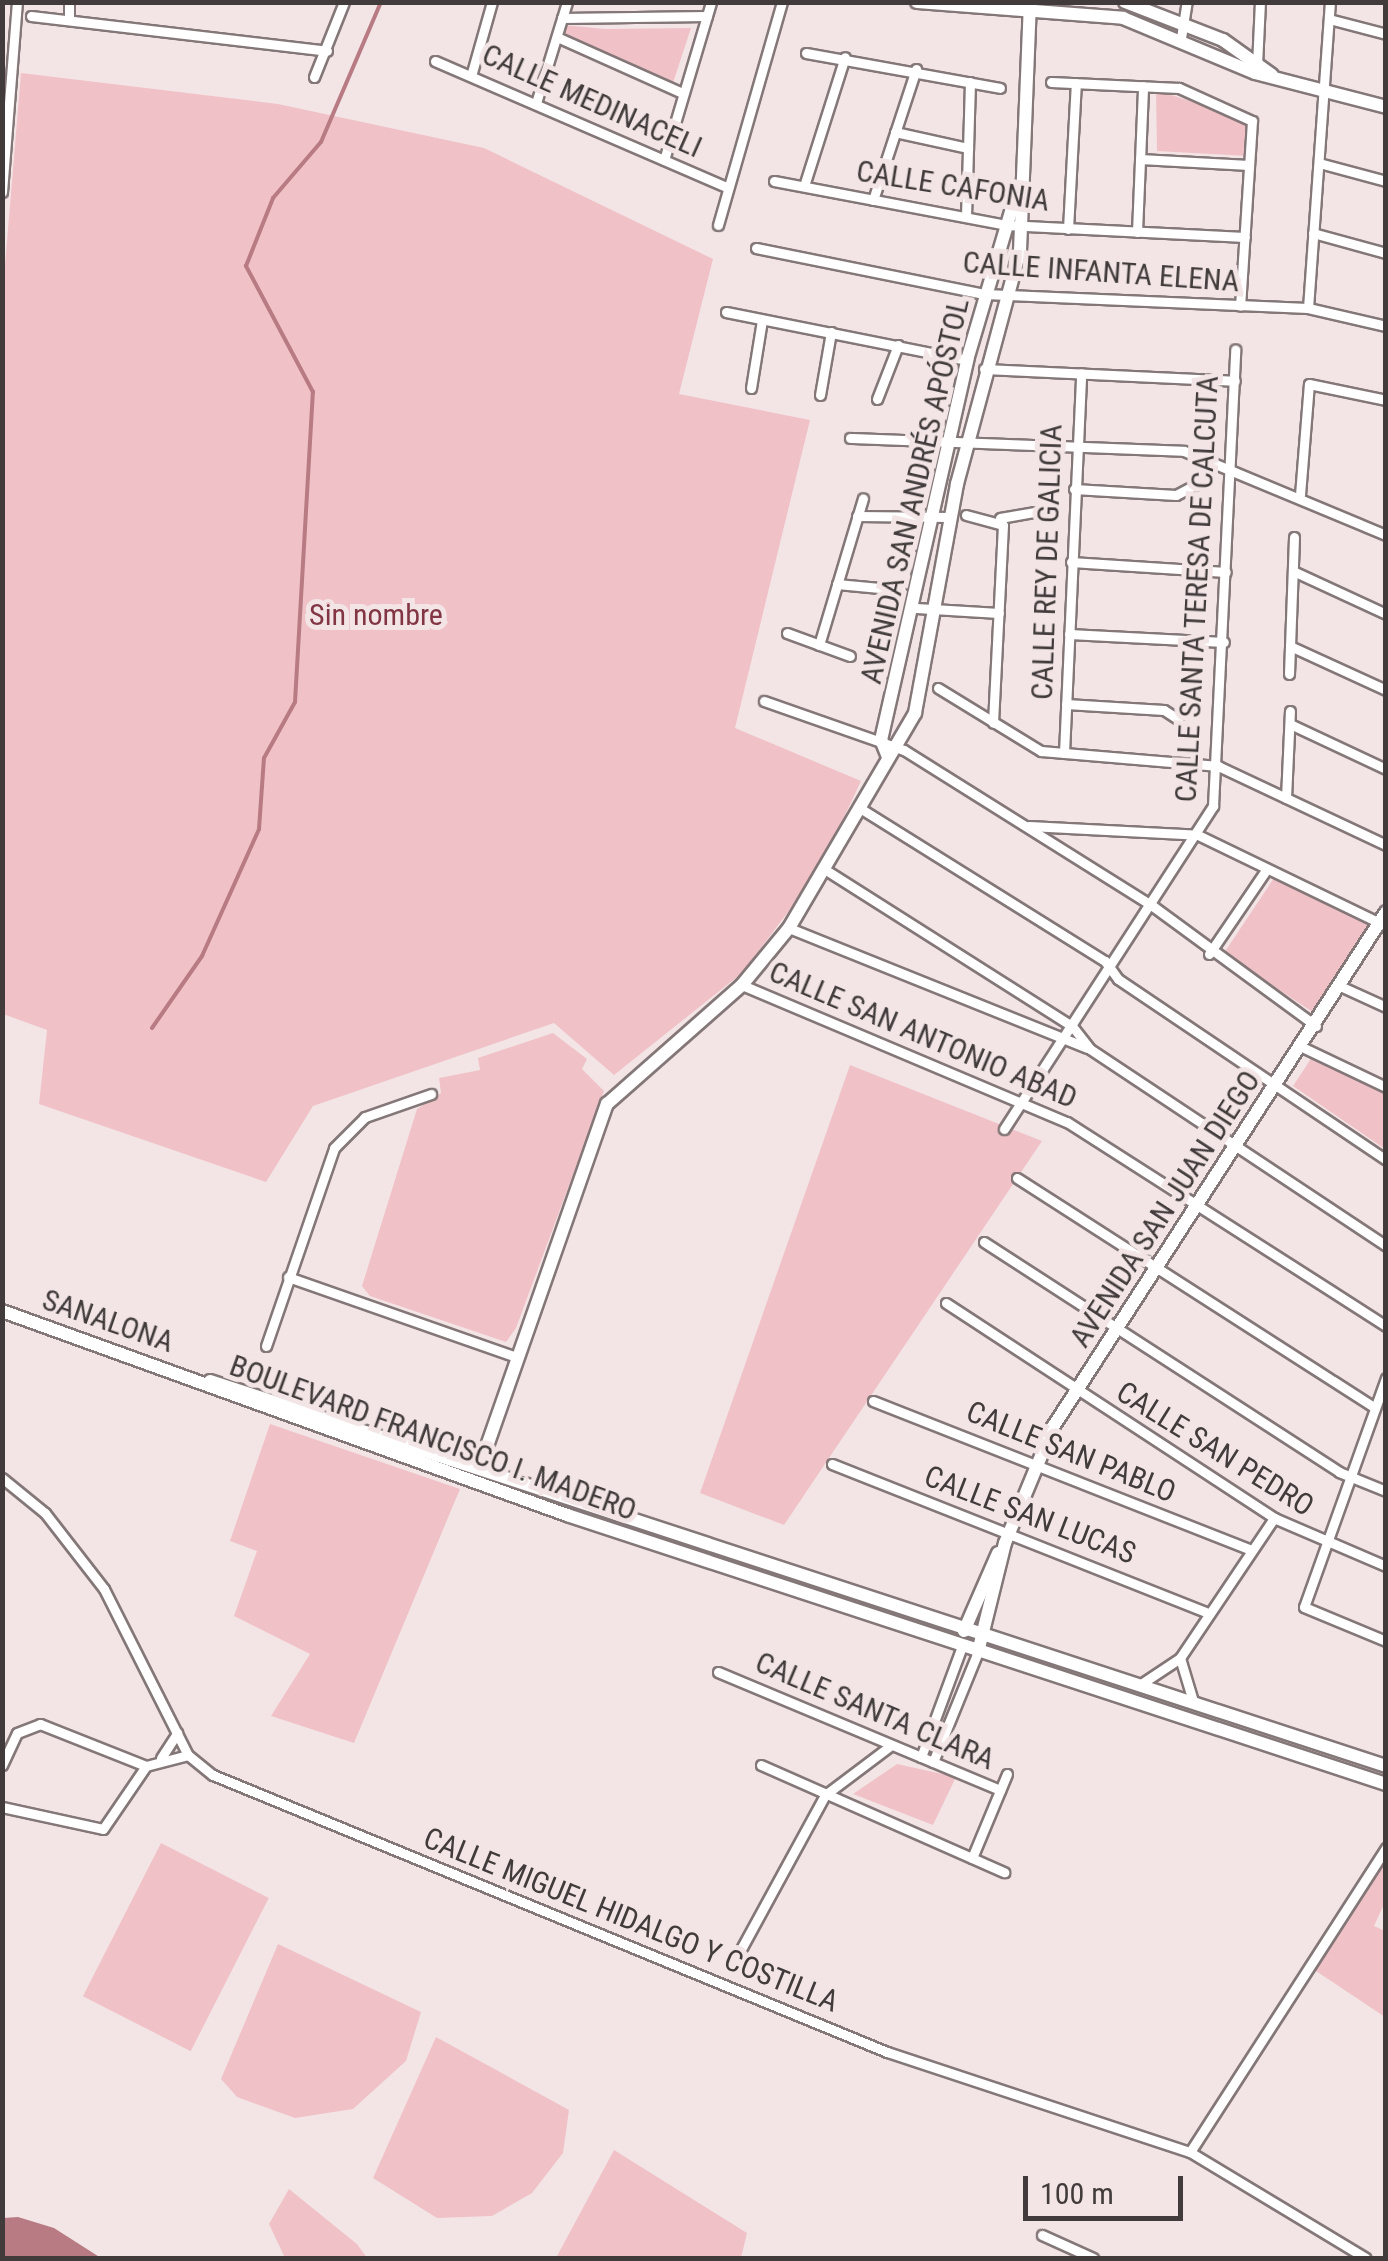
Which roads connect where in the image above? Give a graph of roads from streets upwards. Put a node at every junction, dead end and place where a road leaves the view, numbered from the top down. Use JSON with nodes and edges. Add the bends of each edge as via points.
{"nodes":[{"id":1,"x":17,"y":2,"type":"edge"},
{"id":2,"x":69,"y":2,"type":"edge"},
{"id":3,"x":344,"y":2,"type":"edge"},
{"id":4,"x":492,"y":2,"type":"edge"},
{"id":5,"x":567,"y":2,"type":"edge"},
{"id":6,"x":711,"y":2,"type":"edge"},
{"id":7,"x":782,"y":2,"type":"edge"},
{"id":8,"x":918,"y":2,"type":"edge"},
{"id":9,"x":1125,"y":2,"type":"edge"},
{"id":10,"x":1187,"y":2,"type":"edge"},
{"id":11,"x":1260,"y":2,"type":"edge"},
{"id":12,"x":1330,"y":2,"type":"edge"},
{"id":13,"x":1029,"y":8,"type":"edge"},
{"id":14,"x":31,"y":16,"type":"dead end"},
{"id":15,"x":707,"y":16,"type":"junction"},
{"id":16,"x":562,"y":18,"type":"junction"},
{"id":17,"x":1329,"y":19,"type":"junction"},
{"id":18,"x":68,"y":20,"type":"junction"},
{"id":19,"x":1186,"y":23,"type":"junction"},
{"id":20,"x":1386,"y":34,"type":"edge"},
{"id":21,"x":557,"y":38,"type":"junction"},
{"id":22,"x":1181,"y":38,"type":"junction"},
{"id":23,"x":327,"y":51,"type":"junction"},
{"id":24,"x":806,"y":53,"type":"dead end"},
{"id":25,"x":845,"y":57,"type":"junction"},
{"id":26,"x":435,"y":61,"type":"dead end"},
{"id":27,"x":1256,"y":67,"type":"junction"},
{"id":28,"x":916,"y":70,"type":"junction"},
{"id":29,"x":471,"y":76,"type":"junction"},
{"id":30,"x":314,"y":77,"type":"dead end"},
{"id":31,"x":6,"y":82,"type":"edge"},
{"id":32,"x":970,"y":82,"type":"junction"},
{"id":33,"x":1051,"y":82,"type":"dead end"},
{"id":34,"x":1076,"y":83,"type":"junction"},
{"id":35,"x":1143,"y":86,"type":"junction"},
{"id":36,"x":1000,"y":88,"type":"dead end"},
{"id":37,"x":1322,"y":90,"type":"junction"},
{"id":38,"x":682,"y":93,"type":"junction"},
{"id":39,"x":536,"y":103,"type":"junction"},
{"id":40,"x":1386,"y":107,"type":"edge"},
{"id":41,"x":895,"y":132,"type":"junction"},
{"id":42,"x":968,"y":148,"type":"junction"},
{"id":43,"x":1140,"y":159,"type":"junction"},
{"id":44,"x":664,"y":160,"type":"junction"},
{"id":45,"x":4,"y":162,"type":"edge"},
{"id":46,"x":1319,"y":162,"type":"junction"},
{"id":47,"x":1250,"y":165,"type":"junction"},
{"id":48,"x":774,"y":181,"type":"dead end"},
{"id":49,"x":1386,"y":181,"type":"edge"},
{"id":50,"x":804,"y":186,"type":"junction"},
{"id":51,"x":728,"y":188,"type":"junction"},
{"id":52,"x":2,"y":192,"type":"edge"},
{"id":53,"x":1016,"y":197,"type":"junction"},
{"id":54,"x":873,"y":200,"type":"junction"},
{"id":55,"x":966,"y":217,"type":"junction"},
{"id":56,"x":718,"y":225,"type":"dead end"},
{"id":57,"x":1006,"y":225,"type":"junction"},
{"id":58,"x":1021,"y":226,"type":"junction"},
{"id":59,"x":1068,"y":229,"type":"junction"},
{"id":60,"x":1137,"y":232,"type":"junction"},
{"id":61,"x":1313,"y":233,"type":"junction"},
{"id":62,"x":1245,"y":236,"type":"junction"},
{"id":63,"x":756,"y":248,"type":"dead end"},
{"id":64,"x":1386,"y":253,"type":"edge"},
{"id":65,"x":985,"y":294,"type":"junction"},
{"id":66,"x":1008,"y":295,"type":"junction"},
{"id":67,"x":1240,"y":306,"type":"junction"},
{"id":68,"x":1308,"y":308,"type":"junction"},
{"id":69,"x":726,"y":312,"type":"dead end"},
{"id":70,"x":762,"y":320,"type":"junction"},
{"id":71,"x":1386,"y":326,"type":"edge"},
{"id":72,"x":830,"y":332,"type":"junction"},
{"id":73,"x":898,"y":346,"type":"junction"},
{"id":74,"x":1235,"y":350,"type":"dead end"},
{"id":75,"x":967,"y":360,"type":"junction"},
{"id":76,"x":984,"y":369,"type":"junction"},
{"id":77,"x":1081,"y":373,"type":"junction"},
{"id":78,"x":1234,"y":381,"type":"junction"},
{"id":79,"x":751,"y":388,"type":"dead end"},
{"id":80,"x":820,"y":395,"type":"dead end"},
{"id":81,"x":877,"y":400,"type":"dead end"},
{"id":82,"x":1386,"y":400,"type":"edge"},
{"id":83,"x":850,"y":438,"type":"dead end"},
{"id":84,"x":950,"y":442,"type":"junction"},
{"id":85,"x":967,"y":442,"type":"junction"},
{"id":86,"x":1076,"y":446,"type":"junction"},
{"id":87,"x":1232,"y":478,"type":"junction"},
{"id":88,"x":1202,"y":481,"type":"dead end"},
{"id":89,"x":1074,"y":490,"type":"junction"},
{"id":90,"x":1300,"y":496,"type":"junction"},
{"id":91,"x":863,"y":498,"type":"dead end"},
{"id":92,"x":1033,"y":512,"type":"dead end"},
{"id":93,"x":966,"y":515,"type":"dead end"},
{"id":94,"x":857,"y":516,"type":"junction"},
{"id":95,"x":934,"y":516,"type":"junction"},
{"id":96,"x":950,"y":516,"type":"junction"},
{"id":97,"x":1000,"y":518,"type":"junction"},
{"id":98,"x":1386,"y":535,"type":"edge"},
{"id":99,"x":1294,"y":537,"type":"dead end"},
{"id":100,"x":1071,"y":562,"type":"junction"},
{"id":101,"x":1293,"y":571,"type":"junction"},
{"id":102,"x":1226,"y":572,"type":"junction"},
{"id":103,"x":837,"y":584,"type":"junction"},
{"id":104,"x":901,"y":590,"type":"dead end"},
{"id":105,"x":916,"y":608,"type":"junction"},
{"id":106,"x":933,"y":609,"type":"junction"},
{"id":107,"x":1000,"y":613,"type":"junction"},
{"id":108,"x":1386,"y":614,"type":"edge"},
{"id":109,"x":787,"y":633,"type":"dead end"},
{"id":110,"x":1069,"y":634,"type":"junction"},
{"id":111,"x":1224,"y":642,"type":"junction"},
{"id":112,"x":819,"y":645,"type":"junction"},
{"id":113,"x":1290,"y":646,"type":"junction"},
{"id":114,"x":850,"y":656,"type":"dead end"},
{"id":115,"x":1289,"y":674,"type":"dead end"},
{"id":116,"x":938,"y":688,"type":"dead end"},
{"id":117,"x":1386,"y":690,"type":"edge"},
{"id":118,"x":764,"y":701,"type":"dead end"},
{"id":119,"x":1066,"y":704,"type":"junction"},
{"id":120,"x":1290,"y":711,"type":"dead end"},
{"id":121,"x":1178,"y":719,"type":"dead end"},
{"id":122,"x":993,"y":723,"type":"junction"},
{"id":123,"x":1290,"y":724,"type":"junction"},
{"id":124,"x":881,"y":740,"type":"junction"},
{"id":125,"x":893,"y":752,"type":"junction"},
{"id":126,"x":1064,"y":753,"type":"junction"},
{"id":127,"x":1218,"y":766,"type":"junction"},
{"id":128,"x":1386,"y":769,"type":"edge"},
{"id":129,"x":1286,"y":798,"type":"junction"},
{"id":130,"x":862,"y":810,"type":"junction"},
{"id":131,"x":1026,"y":826,"type":"junction"},
{"id":132,"x":1198,"y":835,"type":"junction"},
{"id":133,"x":1386,"y":845,"type":"edge"},
{"id":134,"x":1266,"y":870,"type":"junction"},
{"id":135,"x":828,"y":872,"type":"junction"},
{"id":136,"x":1154,"y":906,"type":"junction"},
{"id":137,"x":1383,"y":920,"type":"edge"},
{"id":138,"x":790,"y":928,"type":"junction"},
{"id":139,"x":1209,"y":954,"type":"junction"},
{"id":140,"x":1111,"y":970,"type":"junction"},
{"id":141,"x":742,"y":985,"type":"junction"},
{"id":142,"x":1340,"y":986,"type":"junction"},
{"id":143,"x":1386,"y":1006,"type":"edge"},
{"id":144,"x":1072,"y":1026,"type":"junction"},
{"id":145,"x":1316,"y":1026,"type":"junction"},
{"id":146,"x":1062,"y":1041,"type":"junction"},
{"id":147,"x":1302,"y":1047,"type":"junction"},
{"id":148,"x":1090,"y":1049,"type":"junction"},
{"id":149,"x":1275,"y":1086,"type":"junction"},
{"id":150,"x":1386,"y":1087,"type":"edge"},
{"id":151,"x":430,"y":1094,"type":"dead end"},
{"id":152,"x":1021,"y":1101,"type":"junction"},
{"id":153,"x":1004,"y":1128,"type":"dead end"},
{"id":154,"x":1233,"y":1146,"type":"junction"},
{"id":155,"x":1386,"y":1160,"type":"edge"},
{"id":156,"x":1017,"y":1178,"type":"dead end"},
{"id":157,"x":1193,"y":1207,"type":"junction"},
{"id":158,"x":984,"y":1242,"type":"dead end"},
{"id":159,"x":1386,"y":1246,"type":"edge"},
{"id":160,"x":1154,"y":1268,"type":"junction"},
{"id":161,"x":288,"y":1277,"type":"junction"},
{"id":162,"x":946,"y":1303,"type":"dead end"},
{"id":163,"x":2,"y":1311,"type":"edge"},
{"id":164,"x":1386,"y":1326,"type":"edge"},
{"id":165,"x":1114,"y":1330,"type":"junction"},
{"id":166,"x":266,"y":1346,"type":"dead end"},
{"id":167,"x":516,"y":1357,"type":"junction"},
{"id":168,"x":196,"y":1378,"type":"junction"},
{"id":169,"x":1386,"y":1378,"type":"edge"},
{"id":170,"x":1076,"y":1390,"type":"junction"},
{"id":171,"x":873,"y":1401,"type":"dead end"},
{"id":172,"x":1374,"y":1407,"type":"junction"},
{"id":173,"x":346,"y":1420,"type":"junction"},
{"id":174,"x":340,"y":1436,"type":"junction"},
{"id":175,"x":832,"y":1464,"type":"dead end"},
{"id":176,"x":1036,"y":1464,"type":"junction"},
{"id":177,"x":480,"y":1466,"type":"junction"},
{"id":178,"x":1349,"y":1477,"type":"junction"},
{"id":179,"x":2,"y":1478,"type":"edge"},
{"id":180,"x":1386,"y":1491,"type":"edge"},
{"id":181,"x":1274,"y":1518,"type":"junction"},
{"id":182,"x":1007,"y":1537,"type":"junction"},
{"id":183,"x":1324,"y":1543,"type":"junction"},
{"id":184,"x":1251,"y":1550,"type":"junction"},
{"id":185,"x":1386,"y":1566,"type":"edge"},
{"id":186,"x":1209,"y":1614,"type":"junction"},
{"id":187,"x":964,"y":1626,"type":"junction"},
{"id":188,"x":982,"y":1632,"type":"junction"},
{"id":189,"x":1386,"y":1641,"type":"edge"},
{"id":190,"x":962,"y":1646,"type":"junction"},
{"id":191,"x":978,"y":1652,"type":"junction"},
{"id":192,"x":1180,"y":1658,"type":"junction"},
{"id":193,"x":718,"y":1672,"type":"dead end"},
{"id":194,"x":1141,"y":1684,"type":"junction"},
{"id":195,"x":1193,"y":1701,"type":"junction"},
{"id":196,"x":177,"y":1732,"type":"junction"},
{"id":197,"x":890,"y":1746,"type":"junction"},
{"id":198,"x":188,"y":1755,"type":"junction"},
{"id":199,"x":161,"y":1758,"type":"junction"},
{"id":200,"x":921,"y":1758,"type":"junction"},
{"id":201,"x":933,"y":1762,"type":"junction"},
{"id":202,"x":2,"y":1765,"type":"edge"},
{"id":203,"x":760,"y":1765,"type":"dead end"},
{"id":204,"x":146,"y":1766,"type":"junction"},
{"id":205,"x":1386,"y":1766,"type":"edge"},
{"id":206,"x":1007,"y":1774,"type":"dead end"},
{"id":207,"x":1386,"y":1784,"type":"edge"},
{"id":208,"x":1000,"y":1790,"type":"junction"},
{"id":209,"x":825,"y":1795,"type":"junction"},
{"id":210,"x":2,"y":1807,"type":"edge"},
{"id":211,"x":1386,"y":1848,"type":"edge"},
{"id":212,"x":972,"y":1858,"type":"junction"},
{"id":213,"x":1004,"y":1872,"type":"dead end"},
{"id":214,"x":734,"y":1962,"type":"dead end"},
{"id":215,"x":1190,"y":2152,"type":"junction"},
{"id":216,"x":1042,"y":2235,"type":"dead end"},
{"id":217,"x":1350,"y":2254,"type":"edge"},
{"id":218,"x":1093,"y":2258,"type":"edge"},
{"id":219,"x":1366,"y":2258,"type":"edge"}],
"edges":[{"from":1,"to":31,"type":"street"},
{"from":2,"to":18,"type":"street"},
{"from":3,"to":23,"type":"street"},
{"from":4,"to":29,"type":"street"},
{"from":5,"to":16,"type":"street"},
{"from":6,"to":15,"type":"street"},
{"from":7,"to":51,"type":"street"},
{"from":8,"to":13,"type":"street"},
{"from":9,"to":19,"type":"street"},
{"from":10,"to":19,"type":"street"},
{"from":11,"to":27,"type":"street"},
{"from":12,"to":17,"type":"street"},
{"from":13,"to":22,"type":"street","via":[[1123,18]]},
{"from":13,"to":53,"type":"street","name":"AVENIDA SAN ANDRÉS APÓSTOL"},
{"from":14,"to":18,"type":"street"},
{"from":15,"to":16,"type":"street"},
{"from":15,"to":38,"type":"street"},
{"from":16,"to":21,"type":"street"},
{"from":17,"to":20,"type":"street"},
{"from":17,"to":37,"type":"street"},
{"from":18,"to":23,"type":"street"},
{"from":19,"to":22,"type":"street"},
{"from":19,"to":27,"type":"street"},
{"from":21,"to":38,"type":"street"},
{"from":21,"to":39,"type":"street"},
{"from":22,"to":27,"type":"street"},
{"from":23,"to":30,"type":"street"},
{"from":24,"to":25,"type":"street"},
{"from":25,"to":28,"type":"street"},
{"from":25,"to":50,"type":"street"},
{"from":26,"to":29,"type":"street","name":"CALLE MEDINACELI"},
{"from":27,"to":37,"type":"street"},
{"from":28,"to":32,"type":"street"},
{"from":28,"to":41,"type":"street"},
{"from":29,"to":39,"type":"street","name":"CALLE MEDINACELI"},
{"from":31,"to":45,"type":"street"},
{"from":32,"to":36,"type":"street"},
{"from":32,"to":42,"type":"street"},
{"from":33,"to":34,"type":"street"},
{"from":34,"to":35,"type":"street"},
{"from":34,"to":59,"type":"street"},
{"from":35,"to":43,"type":"street"},
{"from":35,"to":47,"type":"street","via":[[1179,88],[1252,120]]},
{"from":37,"to":40,"type":"street"},
{"from":37,"to":46,"type":"street"},
{"from":38,"to":44,"type":"street"},
{"from":39,"to":44,"type":"street","name":"CALLE MEDINACELI"},
{"from":41,"to":42,"type":"street"},
{"from":41,"to":54,"type":"street"},
{"from":42,"to":55,"type":"street"},
{"from":43,"to":47,"type":"street"},
{"from":43,"to":60,"type":"street"},
{"from":44,"to":51,"type":"street","name":"CALLE MEDINACELI"},
{"from":45,"to":52,"type":"street"},
{"from":46,"to":49,"type":"street"},
{"from":46,"to":61,"type":"street"},
{"from":47,"to":62,"type":"street"},
{"from":48,"to":50,"type":"street","name":"CALLE CAFONIA"},
{"from":50,"to":54,"type":"street","name":"CALLE CAFONIA"},
{"from":51,"to":56,"type":"street"},
{"from":53,"to":57,"type":"street","name":"AVENIDA SAN ANDRÉS APÓSTOL"},
{"from":53,"to":58,"type":"street","name":"AVENIDA SAN ANDRÉS APÓSTOL"},
{"from":54,"to":55,"type":"street","name":"CALLE CAFONIA"},
{"from":55,"to":57,"type":"street","name":"CALLE CAFONIA"},
{"from":57,"to":58,"type":"street","name":"CALLE CAFONIA"},
{"from":57,"to":65,"type":"street","name":"AVENIDA SAN ANDRÉS APÓSTOL"},
{"from":58,"to":59,"type":"street","name":"CALLE CAFONIA"},
{"from":58,"to":66,"type":"street","name":"AVENIDA SAN ANDRÉS APÓSTOL"},
{"from":59,"to":60,"type":"street","name":"CALLE CAFONIA"},
{"from":60,"to":62,"type":"street","name":"CALLE CAFONIA"},
{"from":61,"to":64,"type":"street"},
{"from":61,"to":68,"type":"street"},
{"from":62,"to":67,"type":"street"},
{"from":63,"to":65,"type":"street","name":"CALLE INFANTA ELENA"},
{"from":65,"to":66,"type":"street","name":"CALLE INFANTA ELENA"},
{"from":65,"to":75,"type":"street","name":"AVENIDA SAN ANDRÉS APÓSTOL"},
{"from":66,"to":67,"type":"street","name":"CALLE INFANTA ELENA"},
{"from":66,"to":76,"type":"street","name":"AVENIDA SAN ANDRÉS APÓSTOL"},
{"from":67,"to":68,"type":"street","name":"CALLE INFANTA ELENA"},
{"from":68,"to":71,"type":"street","name":"CALLE INFANTA ELENA"},
{"from":69,"to":70,"type":"street"},
{"from":70,"to":72,"type":"street"},
{"from":70,"to":79,"type":"street"},
{"from":72,"to":73,"type":"street"},
{"from":72,"to":80,"type":"street"},
{"from":73,"to":75,"type":"street"},
{"from":73,"to":81,"type":"street"},
{"from":74,"to":78,"type":"street","name":"CALLE SANTA TERESA DE CALCUTA"},
{"from":75,"to":84,"type":"street","name":"AVENIDA SAN ANDRÉS APÓSTOL"},
{"from":76,"to":77,"type":"street"},
{"from":76,"to":85,"type":"street","name":"AVENIDA SAN ANDRÉS APÓSTOL"},
{"from":77,"to":78,"type":"street"},
{"from":77,"to":86,"type":"street","name":"CALLE REY DE GALICIA"},
{"from":78,"to":87,"type":"street","name":"CALLE SANTA TERESA DE CALCUTA"},
{"from":82,"to":90,"type":"street","via":[[1317,382],[1305,394]]},
{"from":83,"to":84,"type":"street"},
{"from":84,"to":85,"type":"street"},
{"from":84,"to":95,"type":"street","name":"AVENIDA SAN ANDRÉS APÓSTOL"},
{"from":85,"to":86,"type":"street"},
{"from":85,"to":96,"type":"street","name":"AVENIDA SAN ANDRÉS APÓSTOL"},
{"from":86,"to":87,"type":"street","via":[[1184,451]]},
{"from":86,"to":89,"type":"street","name":"CALLE REY DE GALICIA"},
{"from":87,"to":90,"type":"street"},
{"from":87,"to":102,"type":"street","name":"CALLE SANTA TERESA DE CALCUTA"},
{"from":88,"to":89,"type":"street","via":[[1176,495]]},
{"from":89,"to":100,"type":"street","name":"CALLE REY DE GALICIA"},
{"from":90,"to":98,"type":"street"},
{"from":91,"to":94,"type":"street"},
{"from":92,"to":97,"type":"street"},
{"from":93,"to":97,"type":"street"},
{"from":94,"to":95,"type":"street"},
{"from":94,"to":103,"type":"street"},
{"from":95,"to":96,"type":"street"},
{"from":95,"to":105,"type":"street","name":"AVENIDA SAN ANDRÉS APÓSTOL"},
{"from":96,"to":106,"type":"street","name":"AVENIDA SAN ANDRÉS APÓSTOL"},
{"from":97,"to":107,"type":"street"},
{"from":99,"to":101,"type":"street"},
{"from":100,"to":102,"type":"street"},
{"from":100,"to":110,"type":"street","name":"CALLE REY DE GALICIA"},
{"from":101,"to":108,"type":"street"},
{"from":101,"to":113,"type":"street"},
{"from":102,"to":111,"type":"street","name":"CALLE SANTA TERESA DE CALCUTA"},
{"from":103,"to":104,"type":"street"},
{"from":103,"to":112,"type":"street"},
{"from":105,"to":106,"type":"street"},
{"from":105,"to":124,"type":"street","name":"AVENIDA SAN ANDRÉS APÓSTOL"},
{"from":106,"to":107,"type":"street"},
{"from":106,"to":125,"type":"street","name":"AVENIDA SAN ANDRÉS APÓSTOL","via":[[921,693]]},
{"from":107,"to":122,"type":"street"},
{"from":109,"to":112,"type":"street"},
{"from":110,"to":111,"type":"street"},
{"from":110,"to":119,"type":"street","name":"CALLE REY DE GALICIA"},
{"from":111,"to":127,"type":"street","name":"CALLE SANTA TERESA DE CALCUTA"},
{"from":112,"to":114,"type":"street"},
{"from":113,"to":115,"type":"street"},
{"from":113,"to":117,"type":"street"},
{"from":116,"to":122,"type":"street"},
{"from":118,"to":124,"type":"street"},
{"from":119,"to":121,"type":"street","via":[[1164,710]]},
{"from":119,"to":126,"type":"street","name":"CALLE REY DE GALICIA"},
{"from":120,"to":123,"type":"street"},
{"from":122,"to":126,"type":"street","via":[[1033,748]]},
{"from":123,"to":128,"type":"street"},
{"from":123,"to":129,"type":"street"},
{"from":124,"to":125,"type":"street"},
{"from":125,"to":130,"type":"street","name":"AVENIDA SAN ANDRÉS APÓSTOL"},
{"from":125,"to":131,"type":"street"},
{"from":126,"to":127,"type":"street"},
{"from":127,"to":129,"type":"street"},
{"from":127,"to":132,"type":"street","name":"CALLE SANTA TERESA DE CALCUTA"},
{"from":129,"to":133,"type":"street"},
{"from":130,"to":135,"type":"street","name":"AVENIDA SAN ANDRÉS APÓSTOL"},
{"from":130,"to":140,"type":"street"},
{"from":131,"to":132,"type":"street"},
{"from":131,"to":136,"type":"street"},
{"from":132,"to":134,"type":"street"},
{"from":132,"to":136,"type":"street","name":"CALLE SANTA TERESA DE CALCUTA"},
{"from":134,"to":137,"type":"street"},
{"from":134,"to":139,"type":"street"},
{"from":135,"to":138,"type":"street","name":"AVENIDA SAN ANDRÉS APÓSTOL"},
{"from":135,"to":144,"type":"street"},
{"from":136,"to":139,"type":"street"},
{"from":136,"to":140,"type":"street","name":"CALLE SANTA TERESA DE CALCUTA"},
{"from":137,"to":142,"type":"street","name":"AVENIDA SAN JUAN DIEGO"},
{"from":138,"to":141,"type":"street","name":"AVENIDA SAN ANDRÉS APÓSTOL"},
{"from":138,"to":146,"type":"street"},
{"from":139,"to":145,"type":"street"},
{"from":140,"to":144,"type":"street","name":"CALLE SANTA TERESA DE CALCUTA"},
{"from":140,"to":149,"type":"street"},
{"from":141,"to":152,"type":"street","name":"CALLE SAN ANTONIO ABAD"},
{"from":141,"to":167,"type":"street","name":"AVENIDA SAN ANDRÉS APÓSTOL","via":[[607,1104]]},
{"from":142,"to":143,"type":"street"},
{"from":142,"to":145,"type":"street","name":"AVENIDA SAN JUAN DIEGO"},
{"from":144,"to":146,"type":"street","name":"CALLE SANTA TERESA DE CALCUTA"},
{"from":144,"to":148,"type":"street"},
{"from":145,"to":147,"type":"street","name":"AVENIDA SAN JUAN DIEGO"},
{"from":146,"to":148,"type":"street"},
{"from":146,"to":152,"type":"street","name":"CALLE SANTA TERESA DE CALCUTA"},
{"from":147,"to":149,"type":"street","name":"AVENIDA SAN JUAN DIEGO"},
{"from":147,"to":150,"type":"street"},
{"from":148,"to":154,"type":"street"},
{"from":149,"to":154,"type":"street","name":"AVENIDA SAN JUAN DIEGO"},
{"from":149,"to":155,"type":"street"},
{"from":151,"to":161,"type":"street","via":[[365,1117],[334,1148]]},
{"from":152,"to":153,"type":"street","name":"CALLE SANTA TERESA DE CALCUTA"},
{"from":152,"to":157,"type":"street","name":"CALLE SAN ANTONIO ABAD"},
{"from":154,"to":157,"type":"street","name":"AVENIDA SAN JUAN DIEGO"},
{"from":154,"to":159,"type":"street"},
{"from":156,"to":160,"type":"street"},
{"from":157,"to":160,"type":"street","name":"AVENIDA SAN JUAN DIEGO"},
{"from":157,"to":164,"type":"street","name":"CALLE SAN ANTONIO ABAD"},
{"from":158,"to":165,"type":"street"},
{"from":160,"to":165,"type":"street","name":"AVENIDA SAN JUAN DIEGO"},
{"from":160,"to":172,"type":"street"},
{"from":161,"to":166,"type":"street"},
{"from":161,"to":167,"type":"street"},
{"from":162,"to":170,"type":"street","name":"CALLE SAN PEDRO"},
{"from":163,"to":168,"type":"street","name":"SANALONA"},
{"from":165,"to":170,"type":"street","name":"AVENIDA SAN JUAN DIEGO"},
{"from":165,"to":178,"type":"street"},
{"from":167,"to":177,"type":"street","name":"AVENIDA SAN ANDRÉS APÓSTOL"},
{"from":168,"to":173,"type":"street","name":"BOULEVARD FRANCISCO I. MADERO"},
{"from":168,"to":174,"type":"street","name":"BOULEVARD FRANCISCO I. MADERO"},
{"from":169,"to":172,"type":"street"},
{"from":170,"to":176,"type":"street","name":"AVENIDA SAN JUAN DIEGO"},
{"from":170,"to":181,"type":"street","name":"CALLE SAN PEDRO"},
{"from":171,"to":176,"type":"street","name":"CALLE SAN PABLO"},
{"from":172,"to":178,"type":"street"},
{"from":173,"to":174,"type":"street"},
{"from":173,"to":177,"type":"street","name":"BOULEVARD FRANCISCO I. MADERO"},
{"from":174,"to":190,"type":"street","name":"BOULEVARD FRANCISCO I. MADERO"},
{"from":175,"to":182,"type":"street","name":"CALLE SAN LUCAS"},
{"from":176,"to":182,"type":"street","name":"AVENIDA SAN JUAN DIEGO"},
{"from":176,"to":184,"type":"street","name":"CALLE SAN PABLO"},
{"from":177,"to":187,"type":"street","name":"BOULEVARD FRANCISCO I. MADERO"},
{"from":178,"to":180,"type":"street"},
{"from":178,"to":183,"type":"street"},
{"from":179,"to":196,"type":"street","via":[[45,1513],[104,1588]]},
{"from":181,"to":183,"type":"street","name":"CALLE SAN PEDRO"},
{"from":181,"to":184,"type":"street"},
{"from":182,"to":186,"type":"street","name":"CALLE SAN LUCAS"},
{"from":182,"to":187,"type":"street","name":"AVENIDA SAN JUAN DIEGO"},
{"from":182,"to":188,"type":"street","name":"AVENIDA SAN JUAN DIEGO"},
{"from":183,"to":185,"type":"street","name":"CALLE SAN PEDRO"},
{"from":183,"to":189,"type":"street","via":[[1304,1608]]},
{"from":184,"to":186,"type":"street"},
{"from":186,"to":192,"type":"street"},
{"from":187,"to":188,"type":"street","name":"BOULEVARD FRANCISCO I. MADERO"},
{"from":187,"to":190,"type":"street","name":"AVENIDA SAN JUAN DIEGO"},
{"from":188,"to":191,"type":"street","name":"AVENIDA SAN JUAN DIEGO"},
{"from":188,"to":194,"type":"street","name":"BOULEVARD FRANCISCO I. MADERO"},
{"from":190,"to":191,"type":"street","name":"BOULEVARD FRANCISCO I. MADERO"},
{"from":190,"to":200,"type":"street"},
{"from":191,"to":201,"type":"street"},
{"from":191,"to":207,"type":"street","name":"BOULEVARD FRANCISCO I. MADERO"},
{"from":192,"to":194,"type":"street"},
{"from":192,"to":195,"type":"street"},
{"from":193,"to":197,"type":"street","name":"CALLE SANTA CLARA"},
{"from":194,"to":195,"type":"street","name":"BOULEVARD FRANCISCO I. MADERO"},
{"from":195,"to":205,"type":"street","name":"BOULEVARD FRANCISCO I. MADERO"},
{"from":196,"to":198,"type":"street"},
{"from":196,"to":199,"type":"street"},
{"from":197,"to":200,"type":"street","name":"CALLE SANTA CLARA"},
{"from":197,"to":209,"type":"street"},
{"from":198,"to":199,"type":"street"},
{"from":198,"to":215,"type":"street","name":"CALLE MIGUEL HIDALGO Y COSTILLA","via":[[213,1776],[887,2052]]},
{"from":199,"to":204,"type":"street"},
{"from":200,"to":201,"type":"street","name":"CALLE SANTA CLARA"},
{"from":201,"to":208,"type":"street","name":"CALLE SANTA CLARA"},
{"from":202,"to":204,"type":"street","via":[[17,1734],[40,1724]]},
{"from":203,"to":209,"type":"street"},
{"from":204,"to":210,"type":"street","via":[[103,1829]]},
{"from":206,"to":208,"type":"street"},
{"from":208,"to":212,"type":"street","name":"CALLE SANTA CLARA"},
{"from":209,"to":212,"type":"street"},
{"from":209,"to":214,"type":"street"},
{"from":211,"to":215,"type":"street"},
{"from":212,"to":213,"type":"street"},
{"from":215,"to":217,"type":"street","name":"CALLE MIGUEL HIDALGO Y COSTILLA"},
{"from":216,"to":218,"type":"street"},
{"from":217,"to":219,"type":"street","name":"CALLE MIGUEL HIDALGO Y COSTILLA"}]}
